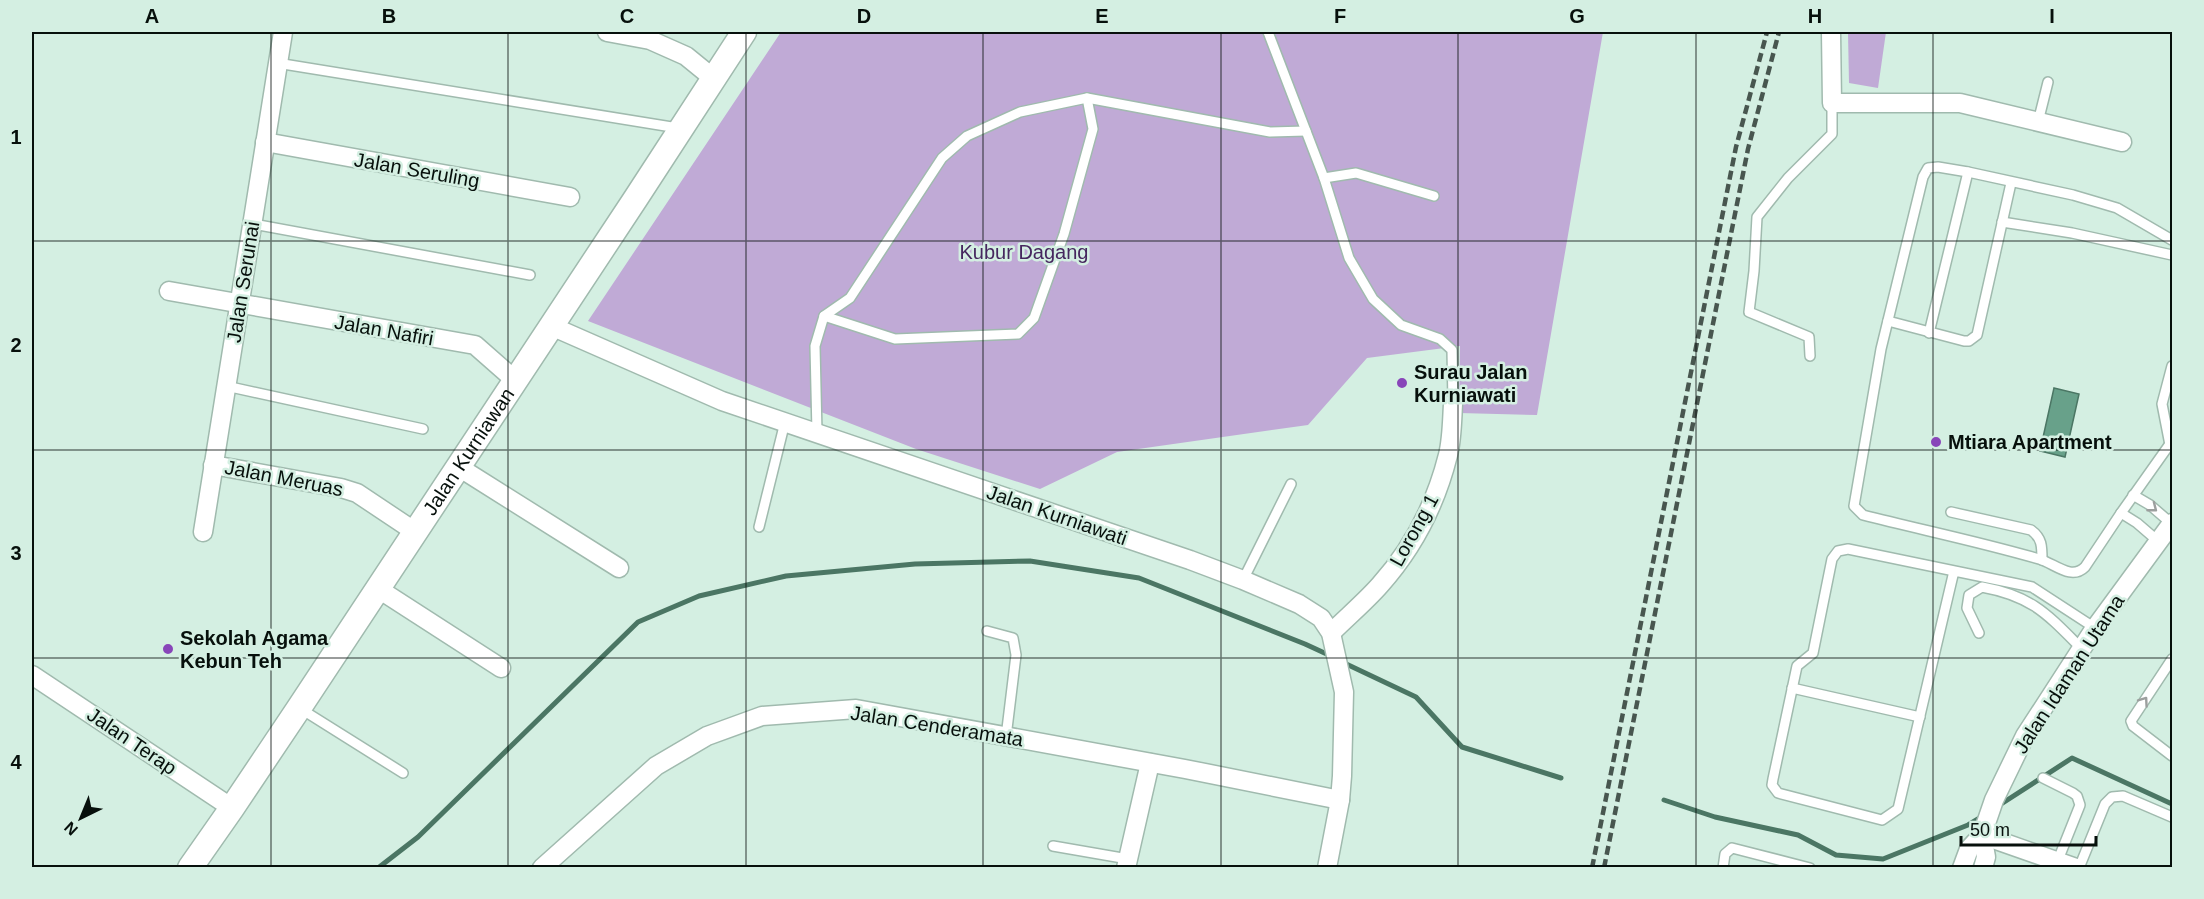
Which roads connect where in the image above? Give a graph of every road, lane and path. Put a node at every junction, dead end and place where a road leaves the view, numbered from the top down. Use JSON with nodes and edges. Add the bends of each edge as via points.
{"nodes":[{"id":1,"x":283,"y":32,"type":"edge"},
{"id":2,"x":607,"y":32,"type":"edge"},
{"id":3,"x":744,"y":32,"type":"edge"},
{"id":4,"x":1268,"y":32,"type":"edge"},
{"id":5,"x":1831,"y":32,"type":"edge"},
{"id":6,"x":277,"y":63,"type":"junction"},
{"id":7,"x":713,"y":78,"type":"junction"},
{"id":8,"x":2048,"y":82,"type":"dead end"},
{"id":9,"x":1087,"y":98,"type":"junction"},
{"id":10,"x":1832,"y":103,"type":"junction"},
{"id":11,"x":2038,"y":122,"type":"junction"},
{"id":12,"x":681,"y":128,"type":"junction"},
{"id":13,"x":1306,"y":131,"type":"junction"},
{"id":14,"x":265,"y":142,"type":"junction"},
{"id":15,"x":2122,"y":142,"type":"dead end"},
{"id":16,"x":1968,"y":172,"type":"junction"},
{"id":17,"x":1324,"y":178,"type":"junction"},
{"id":18,"x":2011,"y":183,"type":"junction"},
{"id":19,"x":1434,"y":196,"type":"dead end"},
{"id":20,"x":570,"y":198,"type":"dead end"},
{"id":21,"x":2002,"y":222,"type":"junction"},
{"id":22,"x":253,"y":224,"type":"junction"},
{"id":23,"x":2172,"y":240,"type":"edge"},
{"id":24,"x":2172,"y":255,"type":"edge"},
{"id":25,"x":530,"y":275,"type":"dead end"},
{"id":26,"x":169,"y":291,"type":"dead end"},
{"id":27,"x":240,"y":304,"type":"junction"},
{"id":28,"x":824,"y":316,"type":"junction"},
{"id":29,"x":1888,"y":321,"type":"junction"},
{"id":30,"x":551,"y":326,"type":"junction"},
{"id":31,"x":1929,"y":333,"type":"junction"},
{"id":32,"x":1810,"y":356,"type":"dead end"},
{"id":33,"x":2172,"y":366,"type":"edge"},
{"id":34,"x":516,"y":381,"type":"junction"},
{"id":35,"x":226,"y":386,"type":"junction"},
{"id":36,"x":1453,"y":405,"type":"joint"},
{"id":37,"x":785,"y":422,"type":"junction"},
{"id":38,"x":423,"y":429,"type":"dead end"},
{"id":39,"x":817,"y":433,"type":"junction"},
{"id":40,"x":2171,"y":443,"type":"edge"},
{"id":41,"x":213,"y":465,"type":"junction"},
{"id":42,"x":457,"y":466,"type":"junction"},
{"id":43,"x":1291,"y":483,"type":"dead end"},
{"id":44,"x":2133,"y":495,"type":"junction"},
{"id":45,"x":1951,"y":512,"type":"dead end"},
{"id":46,"x":2121,"y":513,"type":"junction"},
{"id":47,"x":2172,"y":523,"type":"edge"},
{"id":48,"x":759,"y":527,"type":"dead end"},
{"id":49,"x":414,"y":531,"type":"junction"},
{"id":50,"x":203,"y":532,"type":"dead end"},
{"id":51,"x":2159,"y":542,"type":"junction"},
{"id":52,"x":2042,"y":560,"type":"junction"},
{"id":53,"x":619,"y":568,"type":"dead end"},
{"id":54,"x":1954,"y":571,"type":"junction"},
{"id":55,"x":1243,"y":580,"type":"junction"},
{"id":56,"x":377,"y":588,"type":"junction"},
{"id":57,"x":2095,"y":628,"type":"junction"},
{"id":58,"x":987,"y":631,"type":"dead end"},
{"id":59,"x":1979,"y":633,"type":"dead end"},
{"id":60,"x":1332,"y":639,"type":"junction"},
{"id":61,"x":2082,"y":649,"type":"junction"},
{"id":62,"x":2172,"y":659,"type":"edge"},
{"id":63,"x":501,"y":668,"type":"dead end"},
{"id":64,"x":32,"y":675,"type":"edge"},
{"id":65,"x":1792,"y":688,"type":"junction"},
{"id":66,"x":299,"y":708,"type":"junction"},
{"id":67,"x":1920,"y":717,"type":"junction"},
{"id":68,"x":1006,"y":737,"type":"junction"},
{"id":69,"x":2172,"y":756,"type":"edge"},
{"id":70,"x":1150,"y":763,"type":"junction"},
{"id":71,"x":403,"y":773,"type":"dead end"},
{"id":72,"x":2043,"y":778,"type":"dead end"},
{"id":73,"x":1340,"y":800,"type":"junction"},
{"id":74,"x":232,"y":808,"type":"junction"},
{"id":75,"x":2172,"y":817,"type":"edge"},
{"id":76,"x":1982,"y":835,"type":"junction"},
{"id":77,"x":1053,"y":846,"type":"dead end"},
{"id":78,"x":2058,"y":860,"type":"junction"},
{"id":79,"x":2037,"y":861,"type":"edge"},
{"id":80,"x":1127,"y":863,"type":"edge"},
{"id":81,"x":189,"y":867,"type":"edge"},
{"id":82,"x":542,"y":867,"type":"edge"},
{"id":83,"x":1327,"y":867,"type":"edge"},
{"id":84,"x":1723,"y":867,"type":"edge"},
{"id":85,"x":1810,"y":867,"type":"edge"},
{"id":86,"x":1962,"y":867,"type":"edge"},
{"id":87,"x":1983,"y":867,"type":"edge"},
{"id":88,"x":2077,"y":867,"type":"edge"}],
"edges":[{"from":1,"to":6,"type":"street","name":"Jalan Serunai"},
{"from":2,"to":7,"type":"street","via":[[650,40],[686,56]]},
{"from":3,"to":7,"type":"street","name":"Jalan Kurniawan"},
{"from":4,"to":13,"type":"lane"},
{"from":5,"to":10,"type":"street"},
{"from":6,"to":12,"type":"lane"},
{"from":6,"to":14,"type":"street","name":"Jalan Serunai"},
{"from":7,"to":12,"type":"street","name":"Jalan Kurniawan"},
{"from":8,"to":11,"type":"lane"},
{"from":9,"to":13,"type":"lane","via":[[1270,132]]},
{"from":9,"to":28,"type":"lane","via":[[1020,112],[967,136],[942,158],[850,298]]},
{"from":9,"to":28,"type":"lane","via":[[1093,129],[1064,234],[1034,318],[1018,334],[895,339]]},
{"from":10,"to":11,"type":"street","via":[[1960,103]]},
{"from":10,"to":32,"type":"lane","via":[[1832,134],[1756,217],[1749,312],[1809,337]]},
{"from":11,"to":15,"type":"street"},
{"from":12,"to":30,"type":"street","name":"Jalan Kurniawan"},
{"from":13,"to":17,"type":"lane"},
{"from":14,"to":20,"type":"street","name":"Jalan Seruling"},
{"from":14,"to":22,"type":"street","name":"Jalan Serunai"},
{"from":16,"to":18,"type":"lane"},
{"from":16,"to":29,"type":"lane","via":[[1934,166],[1925,172]]},
{"from":16,"to":31,"type":"lane"},
{"from":17,"to":19,"type":"lane","via":[[1356,173]]},
{"from":17,"to":36,"type":"lane","via":[[1349,258],[1373,299],[1401,325],[1440,339],[1452,350]]},
{"from":18,"to":21,"type":"lane"},
{"from":18,"to":23,"type":"lane","via":[[2117,208]]},
{"from":21,"to":24,"type":"lane"},
{"from":21,"to":31,"type":"lane","via":[[1977,335],[1964,341]]},
{"from":22,"to":25,"type":"lane"},
{"from":22,"to":27,"type":"street","name":"Jalan Serunai"},
{"from":26,"to":27,"type":"street","name":"Jalan Nafiri"},
{"from":27,"to":34,"type":"street","name":"Jalan Nafiri","via":[[476,345]]},
{"from":27,"to":35,"type":"street","name":"Jalan Serunai"},
{"from":28,"to":39,"type":"lane","via":[[815,346]]},
{"from":29,"to":31,"type":"lane"},
{"from":29,"to":52,"type":"lane","via":[[1853,502],[1856,510],[1863,515]]},
{"from":30,"to":34,"type":"street","name":"Jalan Kurniawan"},
{"from":30,"to":37,"type":"street","name":"Jalan Kurniawati","via":[[722,401]]},
{"from":33,"to":40,"type":"lane","via":[[2162,404]]},
{"from":34,"to":42,"type":"street","name":"Jalan Kurniawan"},
{"from":35,"to":38,"type":"lane"},
{"from":35,"to":41,"type":"street","name":"Jalan Serunai"},
{"from":36,"to":60,"type":"street","name":"Lorong 1","via":[[1448,453],[1424,522],[1380,585]]},
{"from":37,"to":39,"type":"street","name":"Jalan Kurniawati"},
{"from":37,"to":48,"type":"lane"},
{"from":39,"to":55,"type":"street","name":"Jalan Kurniawati"},
{"from":40,"to":44,"type":"lane"},
{"from":41,"to":49,"type":"street","name":"Jalan Meruas","via":[[357,493]]},
{"from":41,"to":50,"type":"street","name":"Jalan Serunai"},
{"from":42,"to":49,"type":"street","name":"Jalan Kurniawan"},
{"from":42,"to":53,"type":"street"},
{"from":43,"to":55,"type":"lane"},
{"from":44,"to":46,"type":"lane"},
{"from":44,"to":47,"type":"lane","one_way":true},
{"from":45,"to":52,"type":"lane","via":[[2031,530],[2042,545]]},
{"from":46,"to":51,"type":"lane"},
{"from":46,"to":52,"type":"lane","via":[[2081,571],[2070,573]]},
{"from":47,"to":51,"type":"street","name":"Jalan Idaman Utama"},
{"from":49,"to":56,"type":"street","name":"Jalan Kurniawan"},
{"from":51,"to":57,"type":"street","name":"Jalan Idaman Utama"},
{"from":54,"to":57,"type":"lane","via":[[2032,587]]},
{"from":54,"to":65,"type":"lane","via":[[1848,549],[1838,551],[1832,559],[1813,653],[1797,666]]},
{"from":54,"to":67,"type":"lane"},
{"from":55,"to":60,"type":"street","name":"Jalan Kurniawati","via":[[1321,618]]},
{"from":56,"to":63,"type":"street"},
{"from":56,"to":66,"type":"street","name":"Jalan Kurniawan"},
{"from":57,"to":61,"type":"street","name":"Jalan Idaman Utama"},
{"from":58,"to":68,"type":"lane","via":[[1012,638],[1016,655]]},
{"from":59,"to":61,"type":"lane","via":[[1967,608],[1969,595],[1982,587],[2031,601]]},
{"from":60,"to":73,"type":"street","name":"Jalan Kurniawati","via":[[1344,692]]},
{"from":61,"to":76,"type":"street","name":"Jalan Idaman Utama","via":[[2025,736]]},
{"from":69,"to":62,"type":"lane","one_way":true,"via":[[2131,721]]},
{"from":64,"to":74,"type":"street","name":"Jalan Terap"},
{"from":65,"to":67,"type":"lane"},
{"from":65,"to":67,"type":"lane","via":[[1774,790],[1783,796],[1882,820],[1898,809]]},
{"from":66,"to":71,"type":"lane"},
{"from":66,"to":74,"type":"street","name":"Jalan Kurniawan"},
{"from":68,"to":70,"type":"street","name":"Jalan Cenderamata"},
{"from":68,"to":82,"type":"street","name":"Jalan Cenderamata","via":[[856,709],[762,716],[707,736],[656,766]]},
{"from":70,"to":73,"type":"street","name":"Jalan Cenderamata"},
{"from":70,"to":80,"type":"street"},
{"from":72,"to":78,"type":"lane","via":[[2077,796],[2080,805]]},
{"from":73,"to":83,"type":"street","name":"Jalan Kurniawati"},
{"from":74,"to":81,"type":"street","name":"Jalan Kurniawan"},
{"from":75,"to":88,"type":"lane","via":[[2122,796],[2112,797],[2105,804]]},
{"from":76,"to":79,"type":"street"},
{"from":76,"to":86,"type":"street","name":"Jalan Idaman Utama","via":[[1969,849]]},
{"from":76,"to":87,"type":"street","name":"Jalan Idaman Utama","via":[[1986,857]]},
{"from":77,"to":80,"type":"lane"},
{"from":78,"to":79,"type":"street"},
{"from":78,"to":88,"type":"street"},
{"from":84,"to":85,"type":"lane","via":[[1725,854],[1732,848]]}]}
